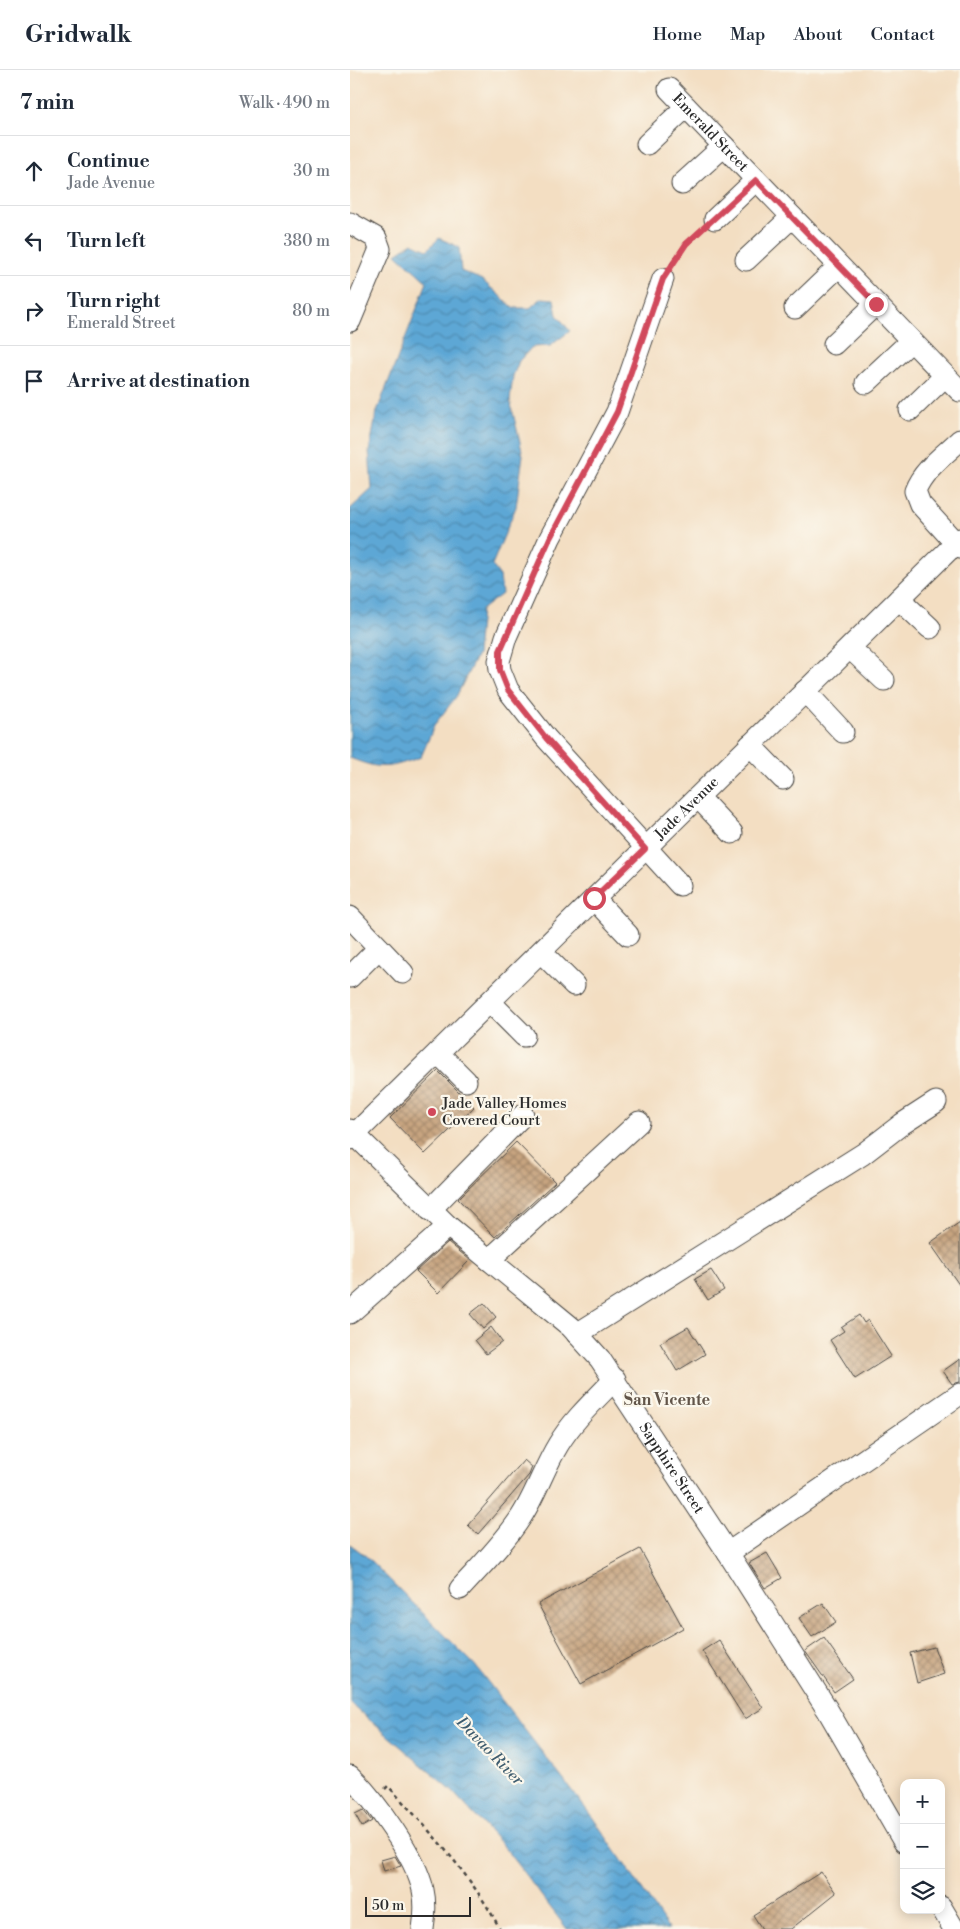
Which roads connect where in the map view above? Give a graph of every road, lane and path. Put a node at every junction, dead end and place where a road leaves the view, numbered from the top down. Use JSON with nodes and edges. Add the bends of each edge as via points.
{"nodes":[{"id":1,"x":669,"y":89,"type":"dead end"},
{"id":2,"x":686,"y":107,"type":"junction"},
{"id":3,"x":647,"y":144,"type":"dead end"},
{"id":4,"x":724,"y":146,"type":"junction"},
{"id":5,"x":756,"y":180,"type":"junction"},
{"id":6,"x":682,"y":184,"type":"dead end"},
{"id":7,"x":792,"y":217,"type":"junction"},
{"id":8,"x":715,"y":219,"type":"joint"},
{"id":9,"x":350,"y":223,"type":"edge"},
{"id":10,"x":746,"y":260,"type":"dead end"},
{"id":11,"x":839,"y":266,"type":"junction"},
{"id":12,"x":663,"y":279,"type":"joint"},
{"id":13,"x":876,"y":304,"type":"junction"},
{"id":14,"x":795,"y":308,"type":"dead end"},
{"id":15,"x":350,"y":321,"type":"edge"},
{"id":16,"x":911,"y":341,"type":"junction"},
{"id":17,"x":834,"y":344,"type":"dead end"},
{"id":18,"x":866,"y":383,"type":"dead end"},
{"id":19,"x":953,"y":384,"type":"edge"},
{"id":20,"x":910,"y":410,"type":"dead end"},
{"id":21,"x":960,"y":440,"type":"edge"},
{"id":22,"x":958,"y":544,"type":"edge"},
{"id":23,"x":899,"y":599,"type":"junction"},
{"id":24,"x":930,"y":628,"type":"dead end"},
{"id":25,"x":850,"y":648,"type":"junction"},
{"id":26,"x":884,"y":680,"type":"dead end"},
{"id":27,"x":805,"y":691,"type":"junction"},
{"id":28,"x":843,"y":732,"type":"dead end"},
{"id":29,"x":750,"y":745,"type":"junction"},
{"id":30,"x":783,"y":779,"type":"dead end"},
{"id":31,"x":698,"y":797,"type":"junction"},
{"id":32,"x":732,"y":834,"type":"dead end"},
{"id":33,"x":645,"y":849,"type":"junction"},
{"id":34,"x":680,"y":885,"type":"dead end"},
{"id":35,"x":594,"y":898,"type":"junction"},
{"id":36,"x":350,"y":917,"type":"edge"},
{"id":37,"x":628,"y":935,"type":"dead end"},
{"id":38,"x":379,"y":948,"type":"junction"},
{"id":39,"x":541,"y":952,"type":"junction"},
{"id":40,"x":403,"y":973,"type":"dead end"},
{"id":41,"x":350,"y":977,"type":"edge"},
{"id":42,"x":574,"y":985,"type":"dead end"},
{"id":43,"x":490,"y":1002,"type":"junction"},
{"id":44,"x":524,"y":1036,"type":"dead end"},
{"id":45,"x":438,"y":1053,"type":"junction"},
{"id":46,"x":466,"y":1081,"type":"dead end"},
{"id":47,"x":936,"y":1102,"type":"dead end"},
{"id":48,"x":523,"y":1115,"type":"dead end"},
{"id":49,"x":639,"y":1122,"type":"dead end"},
{"id":50,"x":352,"y":1134,"type":"edge"},
{"id":51,"x":430,"y":1210,"type":"junction"},
{"id":52,"x":448,"y":1226,"type":"junction"},
{"id":53,"x":489,"y":1260,"type":"junction"},
{"id":54,"x":350,"y":1313,"type":"edge"},
{"id":55,"x":577,"y":1334,"type":"junction"},
{"id":56,"x":615,"y":1380,"type":"junction"},
{"id":57,"x":960,"y":1394,"type":"edge"},
{"id":58,"x":728,"y":1553,"type":"junction"},
{"id":59,"x":460,"y":1590,"type":"dead end"},
{"id":60,"x":350,"y":1776,"type":"edge"},
{"id":61,"x":388,"y":1786,"type":"dead end"},
{"id":62,"x":900,"y":1835,"type":"edge"},
{"id":63,"x":945,"y":1914,"type":"edge"},
{"id":64,"x":423,"y":1929,"type":"edge"},
{"id":65,"x":500,"y":1929,"type":"edge"},
{"id":66,"x":954,"y":1929,"type":"edge"}],
"edges":[{"from":1,"to":2,"type":"street","name":"Emerald Street"},
{"from":2,"to":3,"type":"street"},
{"from":2,"to":4,"type":"street","name":"Emerald Street"},
{"from":4,"to":5,"type":"street","name":"Emerald Street"},
{"from":4,"to":6,"type":"street"},
{"from":5,"to":7,"type":"street","name":"Emerald Street"},
{"from":5,"to":8,"type":"street"},
{"from":7,"to":10,"type":"street"},
{"from":7,"to":11,"type":"street","name":"Emerald Street"},
{"from":8,"to":12,"type":"path","via":[[686,244]]},
{"from":9,"to":15,"type":"street","via":[[376,238],[380,249]]},
{"from":11,"to":13,"type":"street","name":"Emerald Street"},
{"from":11,"to":14,"type":"street"},
{"from":12,"to":33,"type":"street","via":[[617,412],[550,538],[506,637],[499,661],[508,690],[551,744]]},
{"from":13,"to":16,"type":"street","name":"Emerald Street"},
{"from":13,"to":17,"type":"street"},
{"from":16,"to":18,"type":"street"},
{"from":16,"to":19,"type":"street","name":"Emerald Street"},
{"from":19,"to":20,"type":"street"},
{"from":21,"to":22,"type":"street","via":[[928,471],[915,491],[920,504]]},
{"from":22,"to":23,"type":"street","name":"Jade Avenue"},
{"from":23,"to":24,"type":"street"},
{"from":23,"to":25,"type":"street","name":"Jade Avenue"},
{"from":25,"to":26,"type":"street"},
{"from":25,"to":27,"type":"street","name":"Jade Avenue"},
{"from":27,"to":28,"type":"street"},
{"from":27,"to":29,"type":"street","name":"Jade Avenue"},
{"from":29,"to":30,"type":"street"},
{"from":29,"to":31,"type":"street","name":"Jade Avenue"},
{"from":31,"to":32,"type":"street"},
{"from":31,"to":33,"type":"street","name":"Jade Avenue"},
{"from":33,"to":34,"type":"street"},
{"from":33,"to":35,"type":"street","name":"Jade Avenue"},
{"from":35,"to":37,"type":"street"},
{"from":35,"to":39,"type":"street","name":"Jade Avenue"},
{"from":36,"to":38,"type":"street"},
{"from":38,"to":40,"type":"street"},
{"from":38,"to":41,"type":"street"},
{"from":39,"to":42,"type":"street"},
{"from":39,"to":43,"type":"street","name":"Jade Avenue"},
{"from":43,"to":44,"type":"street"},
{"from":43,"to":45,"type":"street","name":"Jade Avenue"},
{"from":45,"to":46,"type":"street"},
{"from":45,"to":50,"type":"street","name":"Jade Avenue"},
{"from":47,"to":55,"type":"street","via":[[863,1154]]},
{"from":48,"to":51,"type":"street"},
{"from":49,"to":53,"type":"street"},
{"from":50,"to":51,"type":"street","name":"Sapphire Street"},
{"from":51,"to":52,"type":"street","name":"Sapphire Street"},
{"from":52,"to":53,"type":"street","name":"Sapphire Street"},
{"from":52,"to":54,"type":"street"},
{"from":53,"to":55,"type":"street","name":"Sapphire Street"},
{"from":55,"to":56,"type":"street","name":"Sapphire Street"},
{"from":56,"to":58,"type":"street","name":"Sapphire Street"},
{"from":56,"to":59,"type":"street","via":[[565,1434],[532,1499],[498,1547]]},
{"from":57,"to":58,"type":"street"},
{"from":58,"to":62,"type":"street","name":"Sapphire Street","via":[[827,1709]]},
{"from":60,"to":64,"type":"street","via":[[376,1806],[417,1874],[425,1905]]},
{"from":61,"to":65,"type":"path","via":[[459,1868]]},
{"from":63,"to":66,"type":"street"}]}
